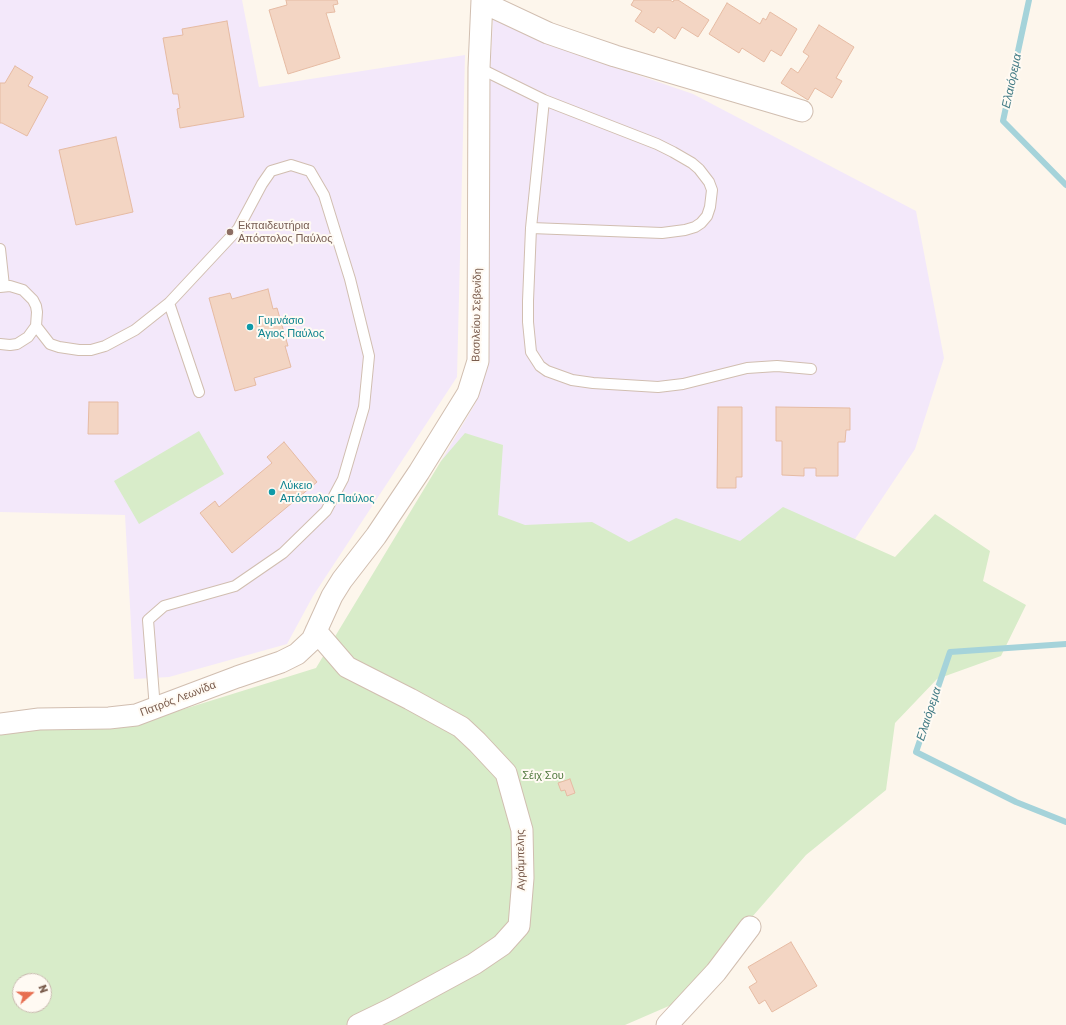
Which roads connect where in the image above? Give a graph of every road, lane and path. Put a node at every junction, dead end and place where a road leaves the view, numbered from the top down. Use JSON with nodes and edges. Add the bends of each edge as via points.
{"nodes":[{"id":1,"x":482,"y":1,"type":"edge"},
{"id":2,"x":479,"y":68,"type":"junction"},
{"id":3,"x":544,"y":100,"type":"junction"},
{"id":4,"x":802,"y":111,"type":"dead end"},
{"id":5,"x":531,"y":228,"type":"junction"},
{"id":6,"x":0,"y":248,"type":"edge"},
{"id":7,"x":2,"y":287,"type":"edge"},
{"id":8,"x":169,"y":304,"type":"junction"},
{"id":9,"x":36,"y":326,"type":"junction"},
{"id":10,"x":0,"y":344,"type":"edge"},
{"id":11,"x":811,"y":369,"type":"dead end"},
{"id":12,"x":199,"y":392,"type":"dead end"},
{"id":13,"x":316,"y":631,"type":"junction"},
{"id":14,"x":155,"y":709,"type":"junction"},
{"id":15,"x":0,"y":724,"type":"edge"},
{"id":16,"x":750,"y":927,"type":"dead end"},
{"id":17,"x":358,"y":1025,"type":"edge"},
{"id":18,"x":667,"y":1025,"type":"edge"}],
"edges":[{"from":1,"to":2,"type":"street","name":"Βασιλείου Σεβενίδη"},
{"from":1,"to":4,"type":"street","via":[[548,33],[574,42]]},
{"from":2,"to":3,"type":"lane"},
{"from":2,"to":13,"type":"street","name":"Βασιλείου Σεβενίδη","via":[[478,361],[468,393],[376,536],[342,580]]},
{"from":3,"to":5,"type":"lane"},
{"from":3,"to":5,"type":"lane","via":[[657,144],[699,169],[712,190],[706,216],[701,223],[685,230],[662,233]]},
{"from":5,"to":11,"type":"lane","via":[[528,302],[531,352],[534,359],[547,371],[572,380],[593,383],[658,386],[683,384],[747,368],[777,366]]},
{"from":6,"to":7,"type":"lane"},
{"from":7,"to":9,"type":"lane","via":[[17,288],[29,294],[36,306]]},
{"from":8,"to":9,"type":"lane","via":[[125,336],[92,350],[68,350],[50,344]]},
{"from":8,"to":12,"type":"lane"},
{"from":8,"to":14,"type":"lane","via":[[238,229],[271,171],[291,165],[310,171],[324,195],[350,280],[369,356],[364,407],[343,479],[326,511],[283,553],[235,586],[164,606],[148,620]]},
{"from":9,"to":10,"type":"lane","via":[[23,341],[10,345]]},
{"from":13,"to":14,"type":"street","name":"Πατρός Λεωνίδα","via":[[308,644],[287,660]]},
{"from":13,"to":17,"type":"street","name":"Αγράμπελης","via":[[347,668],[460,727],[477,742],[506,773],[522,830],[520,926],[502,945],[474,964]]},
{"from":14,"to":15,"type":"street","name":"Πατρός Λεωνίδα","via":[[126,717],[39,719]]},
{"from":16,"to":18,"type":"street","via":[[716,972]]}]}
